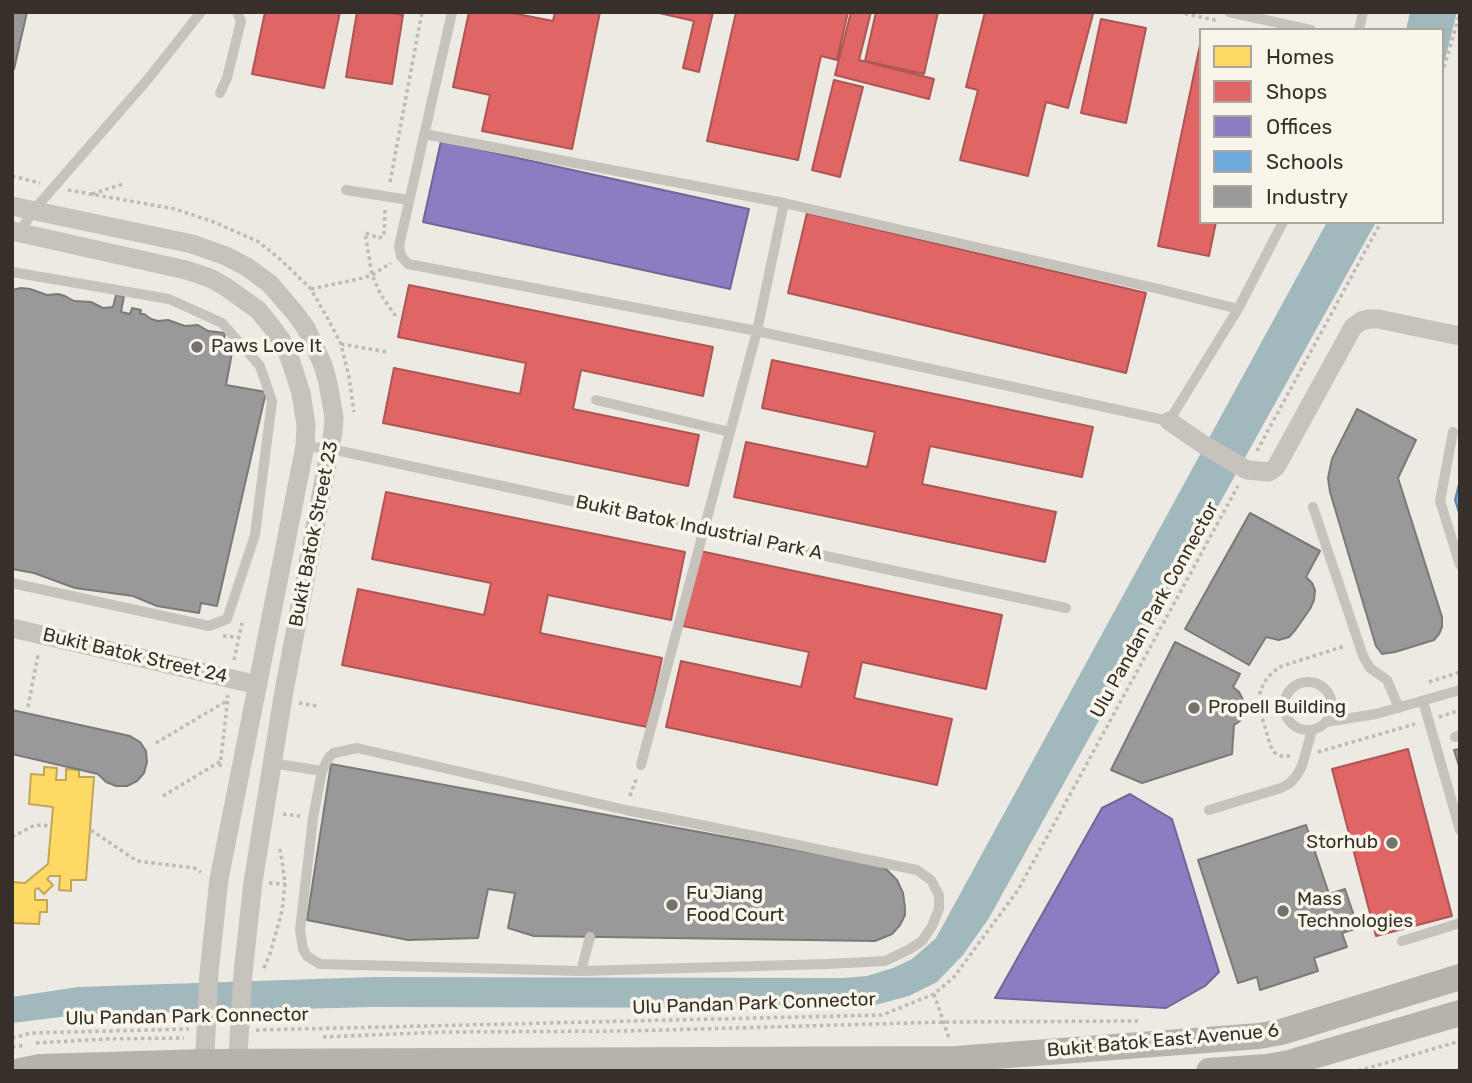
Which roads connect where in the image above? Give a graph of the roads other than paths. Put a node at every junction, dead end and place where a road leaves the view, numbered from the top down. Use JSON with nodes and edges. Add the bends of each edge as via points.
{"nodes":[{"id":1,"x":201,"y":12,"type":"edge"},
{"id":2,"x":237,"y":12,"type":"edge"},
{"id":3,"x":452,"y":12,"type":"edge"},
{"id":4,"x":1229,"y":12,"type":"edge"},
{"id":5,"x":1302,"y":28,"type":"edge"},
{"id":6,"x":220,"y":93,"type":"dead end"},
{"id":7,"x":424,"y":134,"type":"junction"},
{"id":8,"x":346,"y":190,"type":"dead end"},
{"id":9,"x":408,"y":200,"type":"junction"},
{"id":10,"x":783,"y":204,"type":"junction"},
{"id":11,"x":12,"y":206,"type":"edge"},
{"id":12,"x":33,"y":211,"type":"junction"},
{"id":13,"x":1282,"y":224,"type":"edge"},
{"id":14,"x":16,"y":232,"type":"edge"},
{"id":15,"x":12,"y":272,"type":"edge"},
{"id":16,"x":1238,"y":309,"type":"junction"},
{"id":17,"x":757,"y":331,"type":"junction"},
{"id":18,"x":1460,"y":336,"type":"edge"},
{"id":19,"x":596,"y":400,"type":"dead end"},
{"id":20,"x":1169,"y":421,"type":"junction"},
{"id":21,"x":730,"y":432,"type":"junction"},
{"id":22,"x":1453,"y":432,"type":"dead end"},
{"id":23,"x":305,"y":446,"type":"junction"},
{"id":24,"x":331,"y":449,"type":"junction"},
{"id":25,"x":1313,"y":507,"type":"dead end"},
{"id":26,"x":704,"y":528,"type":"junction"},
{"id":27,"x":1460,"y":565,"type":"edge"},
{"id":28,"x":12,"y":583,"type":"edge"},
{"id":29,"x":1066,"y":608,"type":"dead end"},
{"id":30,"x":12,"y":628,"type":"edge"},
{"id":31,"x":258,"y":685,"type":"junction"},
{"id":32,"x":1460,"y":690,"type":"edge"},
{"id":33,"x":1423,"y":701,"type":"junction"},
{"id":34,"x":1399,"y":708,"type":"junction"},
{"id":35,"x":1326,"y":722,"type":"junction"},
{"id":36,"x":1311,"y":730,"type":"junction"},
{"id":37,"x":272,"y":762,"type":"junction"},
{"id":38,"x":641,"y":765,"type":"road end"},
{"id":39,"x":322,"y":771,"type":"junction"},
{"id":40,"x":1209,"y":810,"type":"dead end"},
{"id":41,"x":1460,"y":830,"type":"edge"},
{"id":42,"x":1460,"y":923,"type":"edge"},
{"id":43,"x":590,"y":937,"type":"dead end"},
{"id":44,"x":1402,"y":941,"type":"dead end"},
{"id":45,"x":580,"y":971,"type":"junction"},
{"id":46,"x":1460,"y":977,"type":"edge"},
{"id":47,"x":1460,"y":1013,"type":"edge"},
{"id":48,"x":1270,"y":1034,"type":"junction"},
{"id":49,"x":204,"y":1066,"type":"edge"},
{"id":50,"x":237,"y":1067,"type":"edge"},
{"id":51,"x":1279,"y":1068,"type":"edge"},
{"id":52,"x":20,"y":1071,"type":"edge"},
{"id":53,"x":1209,"y":1071,"type":"edge"}],
"edges":[{"from":1,"to":12,"type":"lane"},
{"from":2,"to":6,"type":"lane","via":[[241,21]]},
{"from":3,"to":7,"type":"lane"},
{"from":4,"to":5,"type":"lane"},
{"from":7,"to":9,"type":"lane"},
{"from":7,"to":10,"type":"lane"},
{"from":8,"to":9,"type":"lane"},
{"from":9,"to":17,"type":"lane","via":[[399,246],[408,264]]},
{"from":10,"to":16,"type":"lane"},
{"from":10,"to":17,"type":"lane"},
{"from":11,"to":12,"type":"street","name":"Bukit Batok Street 23"},
{"from":12,"to":14,"type":"lane"},
{"from":12,"to":24,"type":"street","name":"Bukit Batok Street 23","via":[[192,244],[226,256],[270,284],[306,328],[323,365],[334,417]]},
{"from":13,"to":16,"type":"lane"},
{"from":14,"to":23,"type":"street","name":"Bukit Batok Street 23","via":[[186,270],[241,297],[271,326],[290,359],[305,412]]},
{"from":15,"to":28,"type":"lane","via":[[169,299],[222,323],[260,366],[272,401],[255,535],[227,619],[209,626]]},
{"from":16,"to":20,"type":"lane"},
{"from":17,"to":20,"type":"lane"},
{"from":17,"to":21,"type":"lane"},
{"from":18,"to":20,"type":"street","via":[[1378,319],[1361,321],[1353,327],[1273,470],[1244,469]]},
{"from":19,"to":21,"type":"lane"},
{"from":21,"to":26,"type":"lane"},
{"from":22,"to":27,"type":"lane","via":[[1440,501]]},
{"from":23,"to":24,"type":"lane","name":"Bukit Batok Industrial Park A"},
{"from":23,"to":31,"type":"street","name":"Bukit Batok Street 23"},
{"from":24,"to":26,"type":"lane","name":"Bukit Batok Industrial Park A"},
{"from":24,"to":37,"type":"street","name":"Bukit Batok Street 23"},
{"from":25,"to":34,"type":"lane","via":[[1363,656],[1370,668],[1387,680]]},
{"from":26,"to":29,"type":"lane","name":"Bukit Batok Industrial Park A"},
{"from":26,"to":38,"type":"lane"},
{"from":30,"to":31,"type":"street","name":"Bukit Batok Street 24","via":[[228,692]]},
{"from":31,"to":49,"type":"street","name":"Bukit Batok Street 23","via":[[219,879]]},
{"from":32,"to":33,"type":"lane"},
{"from":33,"to":34,"type":"lane"},
{"from":33,"to":41,"type":"lane"},
{"from":34,"to":35,"type":"lane"},
{"from":35,"to":36,"type":"lane"},
{"from":35,"to":36,"type":"lane","via":[[1331,698],[1313,682],[1299,684],[1288,692],[1284,708],[1292,724]]},
{"from":36,"to":40,"type":"lane","via":[[1302,766],[1290,783]]},
{"from":37,"to":39,"type":"lane"},
{"from":37,"to":50,"type":"street","name":"Bukit Batok Street 23","via":[[253,882],[250,974]]},
{"from":39,"to":45,"type":"lane","via":[[300,930],[307,957],[327,965]]},
{"from":39,"to":45,"type":"lane","via":[[334,753],[357,748],[917,870],[931,880],[939,895],[939,909],[922,941],[885,961]]},
{"from":42,"to":44,"type":"lane"},
{"from":43,"to":45,"type":"lane"},
{"from":46,"to":48,"type":"main road","name":"Bukit Batok East Avenue 6"},
{"from":47,"to":51,"type":"main road","name":"Bukit Batok East Avenue 6"},
{"from":48,"to":50,"type":"main road","name":"Bukit Batok East Avenue 6","via":[[956,1059]]},
{"from":48,"to":51,"type":"street"},
{"from":49,"to":50,"type":"main road","name":"Bukit Batok East Avenue 6"},
{"from":49,"to":52,"type":"main road","name":"Bukit Batok East Avenue 6"},
{"from":51,"to":53,"type":"main road","name":"Bukit Batok East Avenue 6"}]}
